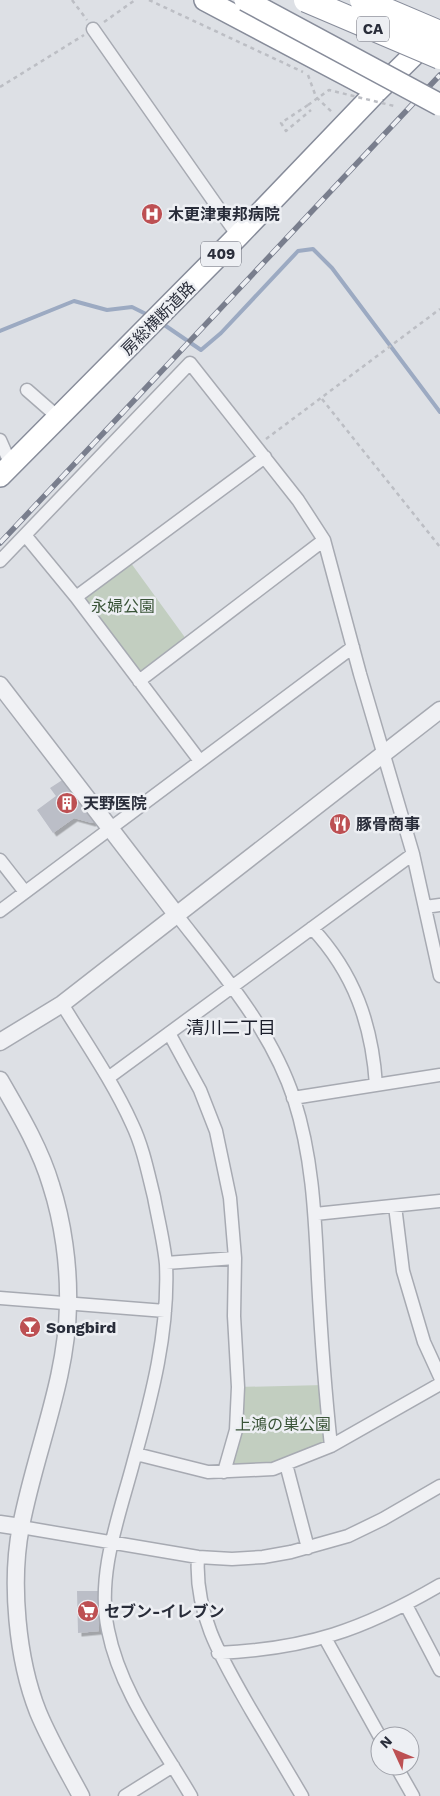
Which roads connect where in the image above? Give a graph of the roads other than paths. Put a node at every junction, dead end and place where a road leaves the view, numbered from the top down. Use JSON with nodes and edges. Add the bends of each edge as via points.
{"nodes":[{"id":1,"x":205,"y":0,"type":"edge"},
{"id":2,"x":245,"y":0,"type":"edge"},
{"id":3,"x":306,"y":0,"type":"edge"},
{"id":4,"x":362,"y":0,"type":"edge"},
{"id":5,"x":93,"y":29,"type":"road end"},
{"id":6,"x":440,"y":32,"type":"edge"},
{"id":7,"x":440,"y":57,"type":"edge"},
{"id":8,"x":377,"y":91,"type":"junction"},
{"id":9,"x":440,"y":105,"type":"edge"},
{"id":10,"x":238,"y":236,"type":"junction"},
{"id":11,"x":27,"y":390,"type":"dead end"},
{"id":12,"x":59,"y":418,"type":"junction"},
{"id":13,"x":0,"y":440,"type":"edge"},
{"id":14,"x":265,"y":457,"type":"junction"},
{"id":15,"x":6,"y":471,"type":"edge"},
{"id":16,"x":25,"y":535,"type":"junction"},
{"id":17,"x":324,"y":540,"type":"junction"},
{"id":18,"x":0,"y":562,"type":"edge"},
{"id":19,"x":76,"y":597,"type":"junction"},
{"id":20,"x":353,"y":647,"type":"junction"},
{"id":21,"x":139,"y":681,"type":"junction"},
{"id":22,"x":0,"y":685,"type":"edge"},
{"id":23,"x":440,"y":710,"type":"edge"},
{"id":24,"x":384,"y":754,"type":"junction"},
{"id":25,"x":200,"y":761,"type":"junction"},
{"id":26,"x":110,"y":828,"type":"junction"},
{"id":27,"x":413,"y":854,"type":"junction"},
{"id":28,"x":0,"y":860,"type":"edge"},
{"id":29,"x":25,"y":892,"type":"junction"},
{"id":30,"x":440,"y":906,"type":"edge"},
{"id":31,"x":425,"y":907,"type":"junction"},
{"id":32,"x":0,"y":911,"type":"edge"},
{"id":33,"x":176,"y":914,"type":"junction"},
{"id":34,"x":312,"y":928,"type":"junction"},
{"id":35,"x":440,"y":976,"type":"edge"},
{"id":36,"x":232,"y":987,"type":"junction"},
{"id":37,"x":62,"y":1004,"type":"junction"},
{"id":38,"x":169,"y":1033,"type":"junction"},
{"id":39,"x":0,"y":1042,"type":"edge"},
{"id":40,"x":440,"y":1075,"type":"edge"},
{"id":41,"x":108,"y":1078,"type":"junction"},
{"id":42,"x":0,"y":1080,"type":"edge"},
{"id":43,"x":376,"y":1085,"type":"junction"},
{"id":44,"x":293,"y":1098,"type":"junction"},
{"id":45,"x":440,"y":1201,"type":"edge"},
{"id":46,"x":395,"y":1206,"type":"junction"},
{"id":47,"x":315,"y":1214,"type":"junction"},
{"id":48,"x":235,"y":1258,"type":"junction"},
{"id":49,"x":166,"y":1263,"type":"junction"},
{"id":50,"x":0,"y":1298,"type":"edge"},
{"id":51,"x":68,"y":1304,"type":"junction"},
{"id":52,"x":165,"y":1311,"type":"junction"},
{"id":53,"x":440,"y":1377,"type":"edge"},
{"id":54,"x":440,"y":1384,"type":"edge"},
{"id":55,"x":331,"y":1446,"type":"junction"},
{"id":56,"x":136,"y":1454,"type":"junction"},
{"id":57,"x":286,"y":1464,"type":"junction"},
{"id":58,"x":224,"y":1472,"type":"junction"},
{"id":59,"x":440,"y":1486,"type":"edge"},
{"id":60,"x":0,"y":1524,"type":"edge"},
{"id":61,"x":21,"y":1527,"type":"junction"},
{"id":62,"x":112,"y":1544,"type":"junction"},
{"id":63,"x":308,"y":1548,"type":"junction"},
{"id":64,"x":198,"y":1557,"type":"junction"},
{"id":65,"x":440,"y":1585,"type":"edge"},
{"id":66,"x":406,"y":1605,"type":"junction"},
{"id":67,"x":325,"y":1638,"type":"junction"},
{"id":68,"x":218,"y":1653,"type":"junction"},
{"id":69,"x":440,"y":1670,"type":"edge"},
{"id":70,"x":374,"y":1726,"type":"edge"},
{"id":71,"x":174,"y":1766,"type":"junction"},
{"id":72,"x":402,"y":1776,"type":"edge"},
{"id":73,"x":82,"y":1796,"type":"edge"},
{"id":74,"x":125,"y":1796,"type":"edge"},
{"id":75,"x":191,"y":1796,"type":"edge"},
{"id":76,"x":302,"y":1796,"type":"edge"},
{"id":77,"x":413,"y":1796,"type":"edge"}],
"edges":[{"from":1,"to":8,"type":"highway"},
{"from":2,"to":9,"type":"highway","bridge":true},
{"from":3,"to":7,"type":"highway","number":"CA","bridge":true},
{"from":4,"to":6,"type":"highway","number":"CA","bridge":true},
{"from":5,"to":10,"type":"street"},
{"from":6,"to":8,"type":"highway","name":"房総横断道路","number":"409"},
{"from":8,"to":10,"type":"highway","name":"房総横断道路","number":"409"},
{"from":10,"to":12,"type":"highway","name":"房総横断道路","number":"409"},
{"from":11,"to":12,"type":"street"},
{"from":12,"to":15,"type":"highway","name":"房総横断道路","number":"409"},
{"from":13,"to":15,"type":"street"},
{"from":14,"to":16,"type":"street","via":[[190,363]]},
{"from":14,"to":17,"type":"street"},
{"from":14,"to":19,"type":"street"},
{"from":16,"to":18,"type":"street"},
{"from":16,"to":19,"type":"street"},
{"from":17,"to":20,"type":"street"},
{"from":17,"to":21,"type":"street"},
{"from":19,"to":21,"type":"street"},
{"from":20,"to":24,"type":"street"},
{"from":20,"to":25,"type":"street"},
{"from":21,"to":25,"type":"street"},
{"from":22,"to":26,"type":"street"},
{"from":23,"to":24,"type":"street"},
{"from":24,"to":27,"type":"street"},
{"from":24,"to":33,"type":"street"},
{"from":25,"to":26,"type":"street"},
{"from":26,"to":29,"type":"street"},
{"from":26,"to":33,"type":"street"},
{"from":27,"to":31,"type":"street"},
{"from":27,"to":34,"type":"street"},
{"from":28,"to":29,"type":"street"},
{"from":29,"to":32,"type":"street"},
{"from":30,"to":31,"type":"street"},
{"from":31,"to":35,"type":"street"},
{"from":33,"to":36,"type":"street"},
{"from":33,"to":37,"type":"street"},
{"from":34,"to":36,"type":"street"},
{"from":34,"to":43,"type":"street","via":[[342,966],[354,990],[374,1054]]},
{"from":36,"to":38,"type":"street"},
{"from":36,"to":44,"type":"street","via":[[266,1039]]},
{"from":37,"to":39,"type":"street"},
{"from":37,"to":41,"type":"street"},
{"from":38,"to":41,"type":"street"},
{"from":38,"to":48,"type":"street","via":[[200,1090],[216,1131],[230,1198]]},
{"from":40,"to":43,"type":"street"},
{"from":41,"to":49,"type":"street","via":[[133,1125],[148,1169]]},
{"from":42,"to":51,"type":"street","via":[[29,1131],[51,1185],[65,1249]]},
{"from":43,"to":44,"type":"street"},
{"from":44,"to":47,"type":"street","via":[[309,1165]]},
{"from":45,"to":46,"type":"street"},
{"from":46,"to":47,"type":"street"},
{"from":46,"to":53,"type":"street","via":[[405,1280],[424,1342]]},
{"from":47,"to":55,"type":"street","via":[[324,1385]]},
{"from":48,"to":49,"type":"street"},
{"from":48,"to":58,"type":"street","via":[[237,1413],[236,1430]]},
{"from":49,"to":52,"type":"street"},
{"from":50,"to":51,"type":"street"},
{"from":51,"to":52,"type":"street"},
{"from":51,"to":61,"type":"street","via":[[64,1349]]},
{"from":52,"to":56,"type":"street","via":[[151,1399]]},
{"from":54,"to":55,"type":"street"},
{"from":55,"to":57,"type":"street"},
{"from":56,"to":58,"type":"street","via":[[208,1472]]},
{"from":56,"to":62,"type":"street"},
{"from":57,"to":58,"type":"street","via":[[273,1469]]},
{"from":57,"to":63,"type":"street"},
{"from":59,"to":63,"type":"street","via":[[348,1536]]},
{"from":60,"to":61,"type":"street"},
{"from":61,"to":62,"type":"street"},
{"from":61,"to":73,"type":"street","via":[[16,1592],[20,1648],[37,1710]]},
{"from":62,"to":64,"type":"street"},
{"from":62,"to":71,"type":"street","via":[[105,1581],[105,1605],[113,1652],[132,1698]]},
{"from":63,"to":64,"type":"street","via":[[263,1557]]},
{"from":64,"to":68,"type":"street","via":[[200,1599]]},
{"from":65,"to":66,"type":"street"},
{"from":66,"to":67,"type":"street","via":[[344,1633]]},
{"from":66,"to":69,"type":"street"},
{"from":67,"to":68,"type":"street","via":[[268,1649]]},
{"from":67,"to":70,"type":"street"},
{"from":68,"to":76,"type":"street"},
{"from":71,"to":74,"type":"street"},
{"from":71,"to":75,"type":"street"},
{"from":72,"to":77,"type":"street"}]}
